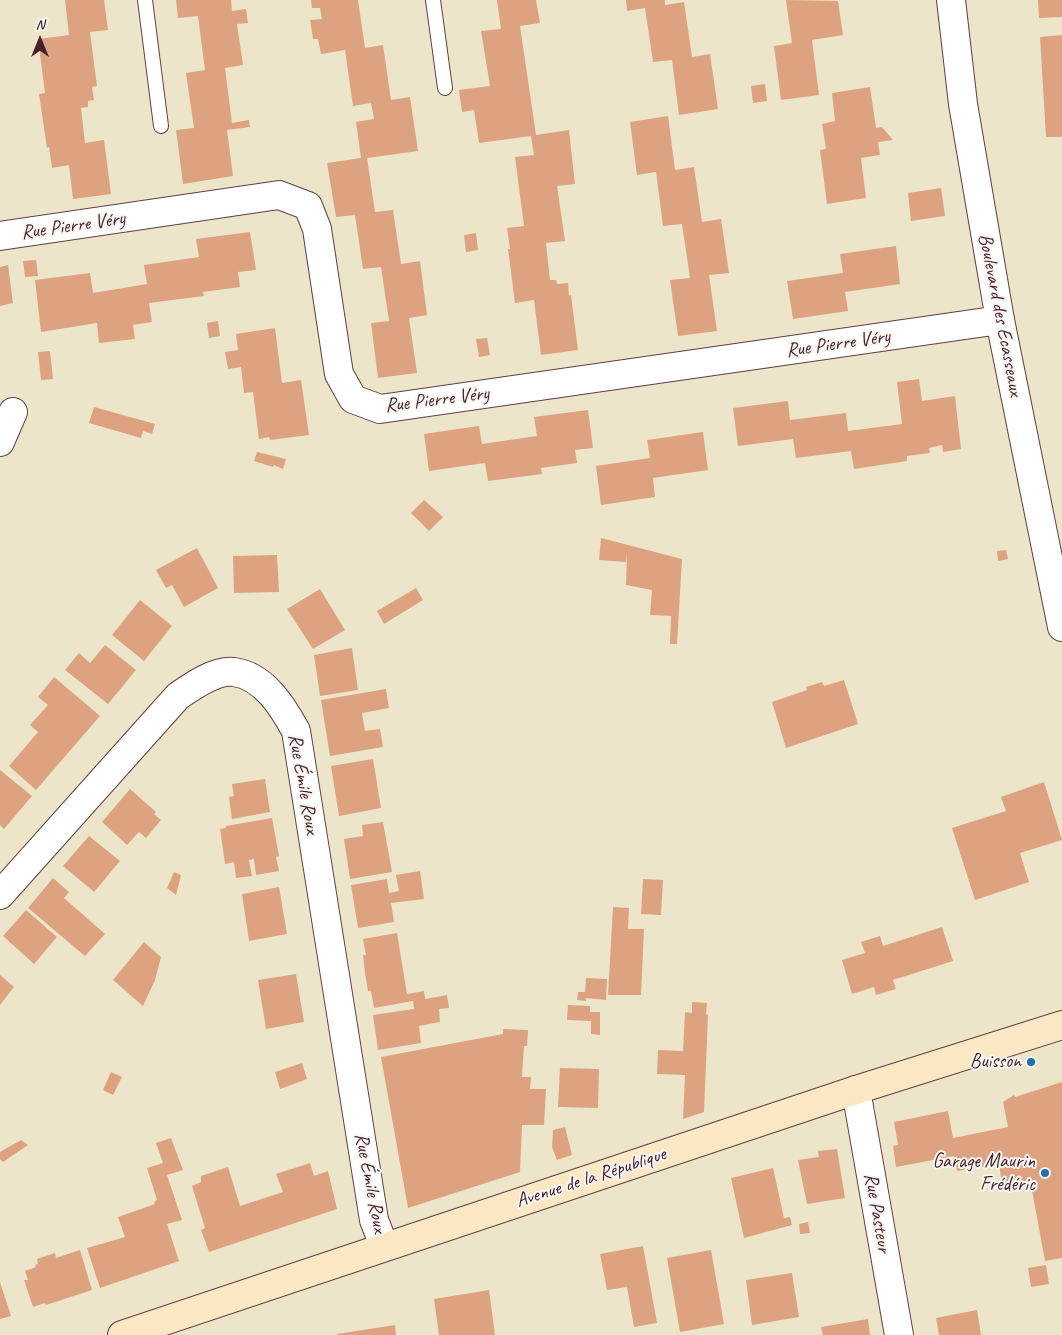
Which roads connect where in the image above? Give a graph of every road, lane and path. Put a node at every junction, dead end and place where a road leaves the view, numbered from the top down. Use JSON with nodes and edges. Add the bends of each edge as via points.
{"nodes":[{"id":1,"x":145,"y":0,"type":"edge"},
{"id":2,"x":433,"y":0,"type":"edge"},
{"id":3,"x":951,"y":0,"type":"edge"},
{"id":4,"x":445,"y":88,"type":"dead end"},
{"id":5,"x":161,"y":126,"type":"dead end"},
{"id":6,"x":0,"y":236,"type":"edge"},
{"id":7,"x":1000,"y":320,"type":"junction"},
{"id":8,"x":13,"y":412,"type":"dead end"},
{"id":9,"x":0,"y":442,"type":"edge"},
{"id":10,"x":1062,"y":627,"type":"edge"},
{"id":11,"x":0,"y":895,"type":"edge"},
{"id":12,"x":1062,"y":1025,"type":"edge"},
{"id":13,"x":856,"y":1090,"type":"junction"},
{"id":14,"x":384,"y":1246,"type":"junction"},
{"id":15,"x":122,"y":1335,"type":"edge"},
{"id":16,"x":899,"y":1335,"type":"edge"}],
"edges":[{"from":1,"to":5,"type":"lane"},
{"from":2,"to":4,"type":"lane"},
{"from":3,"to":7,"type":"street","name":"Boulevard des Ecasseaux","via":[[963,104]]},
{"from":6,"to":7,"type":"street","name":"Rue Pierre Véry","via":[[278,195],[308,206],[318,229],[339,374],[353,399],[380,409]]},
{"from":7,"to":10,"type":"street","name":"Boulevard des Ecasseaux"},
{"from":8,"to":9,"type":"street"},
{"from":11,"to":14,"type":"street","name":"Rue Émile Roux","via":[[178,696],[202,680],[233,671],[266,688],[296,731],[374,1220]]},
{"from":12,"to":13,"type":"main road","name":"Avenue de la République"},
{"from":13,"to":14,"type":"main road","name":"Avenue de la République"},
{"from":13,"to":16,"type":"street","name":"Rue Pasteur"},
{"from":14,"to":15,"type":"main road","name":"Avenue de la République"}]}
